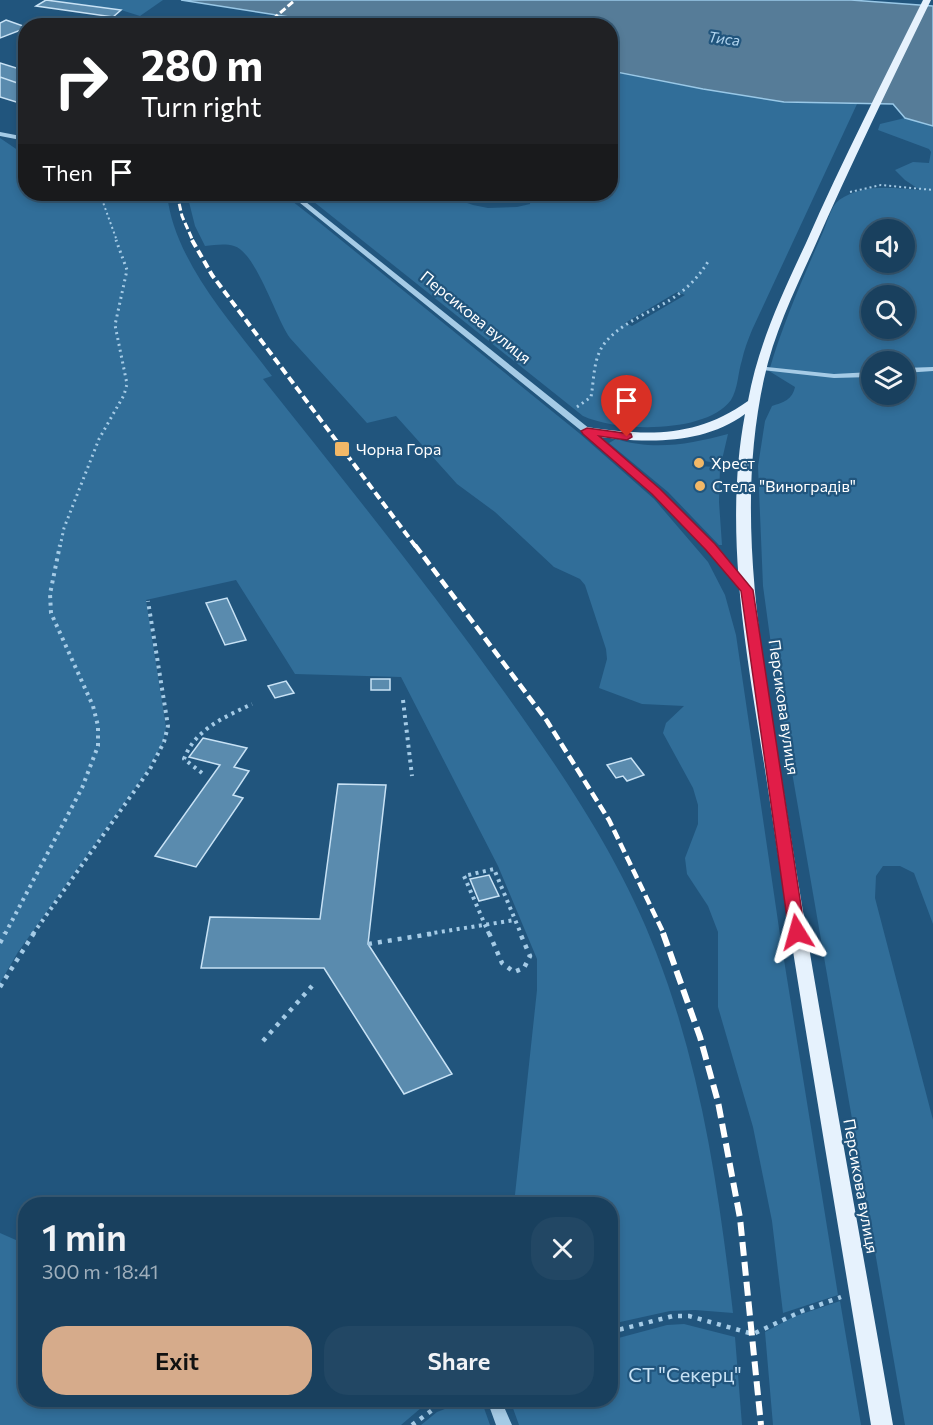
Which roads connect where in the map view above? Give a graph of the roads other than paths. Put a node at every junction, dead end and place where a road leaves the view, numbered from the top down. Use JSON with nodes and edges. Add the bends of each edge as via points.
{"nodes":[{"id":1,"x":927,"y":0,"type":"edge"},
{"id":2,"x":0,"y":134,"type":"edge"},
{"id":3,"x":18,"y":137,"type":"edge"},
{"id":4,"x":301,"y":201,"type":"edge"},
{"id":5,"x":761,"y":368,"type":"junction"},
{"id":6,"x":933,"y":369,"type":"edge"},
{"id":7,"x":915,"y":370,"type":"edge"},
{"id":8,"x":861,"y":375,"type":"edge"},
{"id":9,"x":754,"y":402,"type":"junction"},
{"id":10,"x":587,"y":431,"type":"junction"},
{"id":11,"x":747,"y":590,"type":"junction"},
{"id":12,"x":497,"y":1407,"type":"edge"},
{"id":13,"x":504,"y":1425,"type":"edge"},
{"id":14,"x":882,"y":1425,"type":"edge"}],
"edges":[{"from":1,"to":5,"type":"main road","via":[[829,200]]},
{"from":2,"to":3,"type":"street"},
{"from":4,"to":10,"type":"street","name":"Персикова вулиця"},
{"from":5,"to":8,"type":"street","via":[[834,376]]},
{"from":5,"to":9,"type":"main road"},
{"from":6,"to":7,"type":"street"},
{"from":9,"to":10,"type":"main road","via":[[730,420],[689,433],[645,437]]},
{"from":9,"to":11,"type":"main road","via":[[747,443],[744,508]]},
{"from":10,"to":11,"type":"street","name":"Персикова вулиця","via":[[673,508]]},
{"from":11,"to":14,"type":"main road","name":"Персикова вулиця","via":[[797,932]]},
{"from":12,"to":13,"type":"street"}]}
